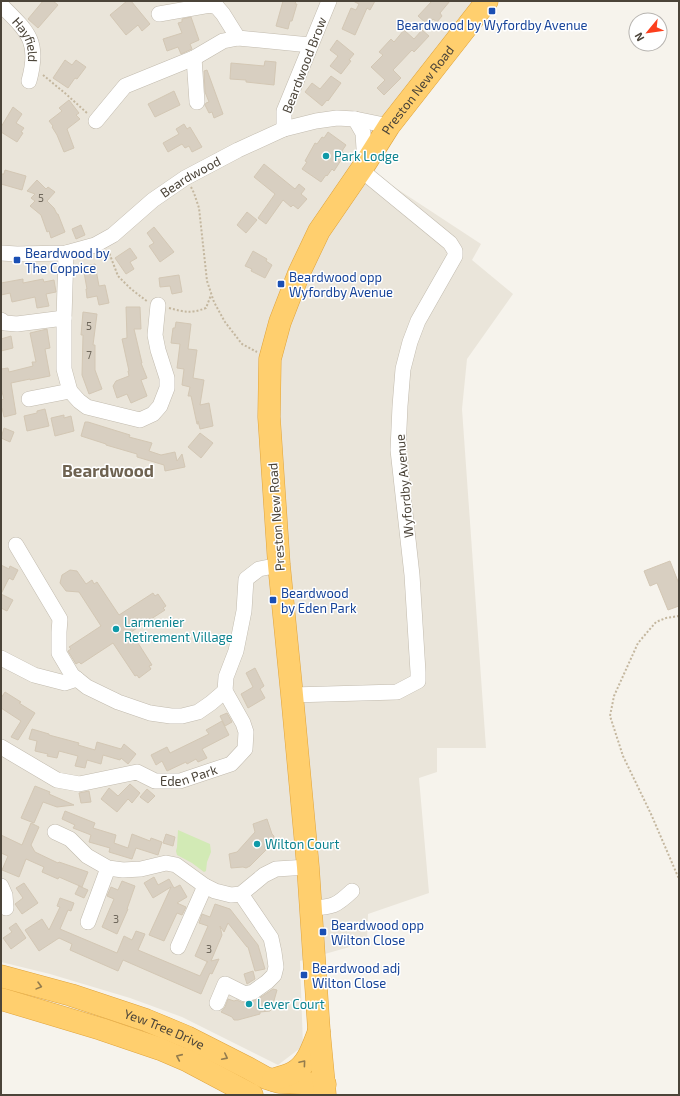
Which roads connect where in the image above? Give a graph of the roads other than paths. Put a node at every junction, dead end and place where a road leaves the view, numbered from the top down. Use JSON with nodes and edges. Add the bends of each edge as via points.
{"nodes":[{"id":1,"x":329,"y":1,"type":"edge"},
{"id":2,"x":487,"y":1,"type":"edge"},
{"id":3,"x":1,"y":5,"type":"edge"},
{"id":4,"x":159,"y":14,"type":"dead end"},
{"id":5,"x":238,"y":38,"type":"junction"},
{"id":6,"x":310,"y":45,"type":"junction"},
{"id":7,"x":194,"y":58,"type":"junction"},
{"id":8,"x":31,"y":74,"type":"road end"},
{"id":9,"x":197,"y":102,"type":"dead end"},
{"id":10,"x":356,"y":119,"type":"junction"},
{"id":11,"x":96,"y":121,"type":"road end"},
{"id":12,"x":389,"y":126,"type":"junction"},
{"id":13,"x":284,"y":129,"type":"junction"},
{"id":14,"x":363,"y":167,"type":"junction"},
{"id":15,"x":1,"y":253,"type":"edge"},
{"id":16,"x":66,"y":253,"type":"junction"},
{"id":17,"x":158,"y":305,"type":"road end"},
{"id":18,"x":64,"y":318,"type":"junction"},
{"id":19,"x":1,"y":320,"type":"edge"},
{"id":20,"x":70,"y":391,"type":"junction"},
{"id":21,"x":29,"y":399,"type":"dead end"},
{"id":22,"x":16,"y":545,"type":"dead end"},
{"id":23,"x":279,"y":565,"type":"junction"},
{"id":24,"x":1,"y":658,"type":"edge"},
{"id":25,"x":77,"y":679,"type":"junction"},
{"id":26,"x":225,"y":691,"type":"junction"},
{"id":27,"x":292,"y":695,"type":"junction"},
{"id":28,"x":1,"y":746,"type":"edge"},
{"id":29,"x":55,"y":832,"type":"dead end"},
{"id":30,"x":308,"y":867,"type":"junction"},
{"id":31,"x":108,"y":868,"type":"junction"},
{"id":32,"x":1,"y":886,"type":"edge"},
{"id":33,"x":205,"y":886,"type":"junction"},
{"id":34,"x":352,"y":891,"type":"dead end"},
{"id":35,"x":241,"y":894,"type":"junction"},
{"id":36,"x":6,"y":908,"type":"dead end"},
{"id":37,"x":311,"y":908,"type":"junction"},
{"id":38,"x":88,"y":922,"type":"dead end"},
{"id":39,"x":178,"y":947,"type":"dead end"},
{"id":40,"x":1,"y":976,"type":"edge"},
{"id":41,"x":1,"y":999,"type":"edge"},
{"id":42,"x":217,"y":1003,"type":"dead end"},
{"id":43,"x":320,"y":1031,"type":"junction"},
{"id":44,"x":271,"y":1080,"type":"junction"},
{"id":45,"x":325,"y":1089,"type":"edge"},
{"id":46,"x":252,"y":1095,"type":"edge"}],
"edges":[{"from":1,"to":6,"type":"street","name":"Beardwood Brow"},
{"from":2,"to":12,"type":"highway","name":"Preston New Road"},
{"from":3,"to":8,"type":"street","name":"Hayfield","via":[[23,26],[29,38],[34,51]]},
{"from":4,"to":5,"type":"street","via":[[210,5],[217,7]]},
{"from":5,"to":6,"type":"street"},
{"from":5,"to":7,"type":"street","via":[[222,41]]},
{"from":6,"to":13,"type":"street","name":"Beardwood Brow","via":[[284,111]]},
{"from":7,"to":9,"type":"street"},
{"from":7,"to":11,"type":"street","via":[[125,86]]},
{"from":10,"to":12,"type":"street","name":"Beardwood"},
{"from":10,"to":13,"type":"street","name":"Beardwood","via":[[337,118]]},
{"from":10,"to":14,"type":"street","via":[[363,133]]},
{"from":12,"to":14,"type":"highway","name":"Preston New Road"},
{"from":13,"to":16,"type":"street","name":"Beardwood","via":[[185,178],[105,240]]},
{"from":14,"to":23,"type":"highway","name":"Preston New Road","via":[[319,231],[280,322],[270,359],[269,417]]},
{"from":14,"to":27,"type":"street","name":"Wyfordby Avenue","via":[[450,243],[455,251],[455,256],[418,321],[403,369],[398,450],[412,575],[418,681],[397,692]]},
{"from":15,"to":16,"type":"street","name":"Beardwood"},
{"from":16,"to":18,"type":"street"},
{"from":17,"to":20,"type":"street","via":[[155,335],[167,378],[167,388],[160,406],[153,414],[140,420],[88,407]]},
{"from":18,"to":19,"type":"street","via":[[17,324]]},
{"from":18,"to":20,"type":"street","via":[[64,369]]},
{"from":20,"to":21,"type":"street"},
{"from":22,"to":25,"type":"street","via":[[60,619],[59,652]]},
{"from":23,"to":26,"type":"street","via":[[259,569],[246,579],[244,611],[236,651],[226,677]]},
{"from":23,"to":27,"type":"highway","name":"Preston New Road"},
{"from":24,"to":25,"type":"street","via":[[34,675],[65,683]]},
{"from":25,"to":26,"type":"street","via":[[87,687],[118,702],[150,713],[171,716],[198,712]]},
{"from":26,"to":28,"type":"street","name":"Eden Park","via":[[243,723],[246,732],[245,749],[230,764],[180,781],[155,781],[137,772],[79,784],[57,780]]},
{"from":27,"to":30,"type":"highway","name":"Preston New Road"},
{"from":29,"to":31,"type":"street","via":[[70,839],[87,856]]},
{"from":30,"to":35,"type":"street","via":[[276,869],[264,875]]},
{"from":30,"to":37,"type":"highway","name":"Preston New Road"},
{"from":31,"to":33,"type":"street","via":[[141,869],[166,863],[176,865]]},
{"from":31,"to":38,"type":"street"},
{"from":32,"to":36,"type":"street"},
{"from":33,"to":35,"type":"street","via":[[231,895]]},
{"from":33,"to":39,"type":"street"},
{"from":34,"to":37,"type":"street","via":[[334,905]]},
{"from":35,"to":42,"type":"street","via":[[271,938],[276,967],[274,975],[253,992],[245,994],[225,984]]},
{"from":37,"to":43,"type":"highway","name":"Preston New Road"},
{"from":40,"to":44,"type":"highway","name":"Yew Tree Drive","one_way":true,"via":[[71,995],[146,1020]]},
{"from":46,"to":41,"type":"highway","name":"Yew Tree Drive","one_way":true,"via":[[160,1049]]},
{"from":44,"to":43,"type":"highway","one_way":true,"via":[[296,1071],[309,1056]]},
{"from":43,"to":45,"type":"highway","name":"Preston New Road"},
{"from":44,"to":45,"type":"highway","name":"Yew Tree Drive"}]}
